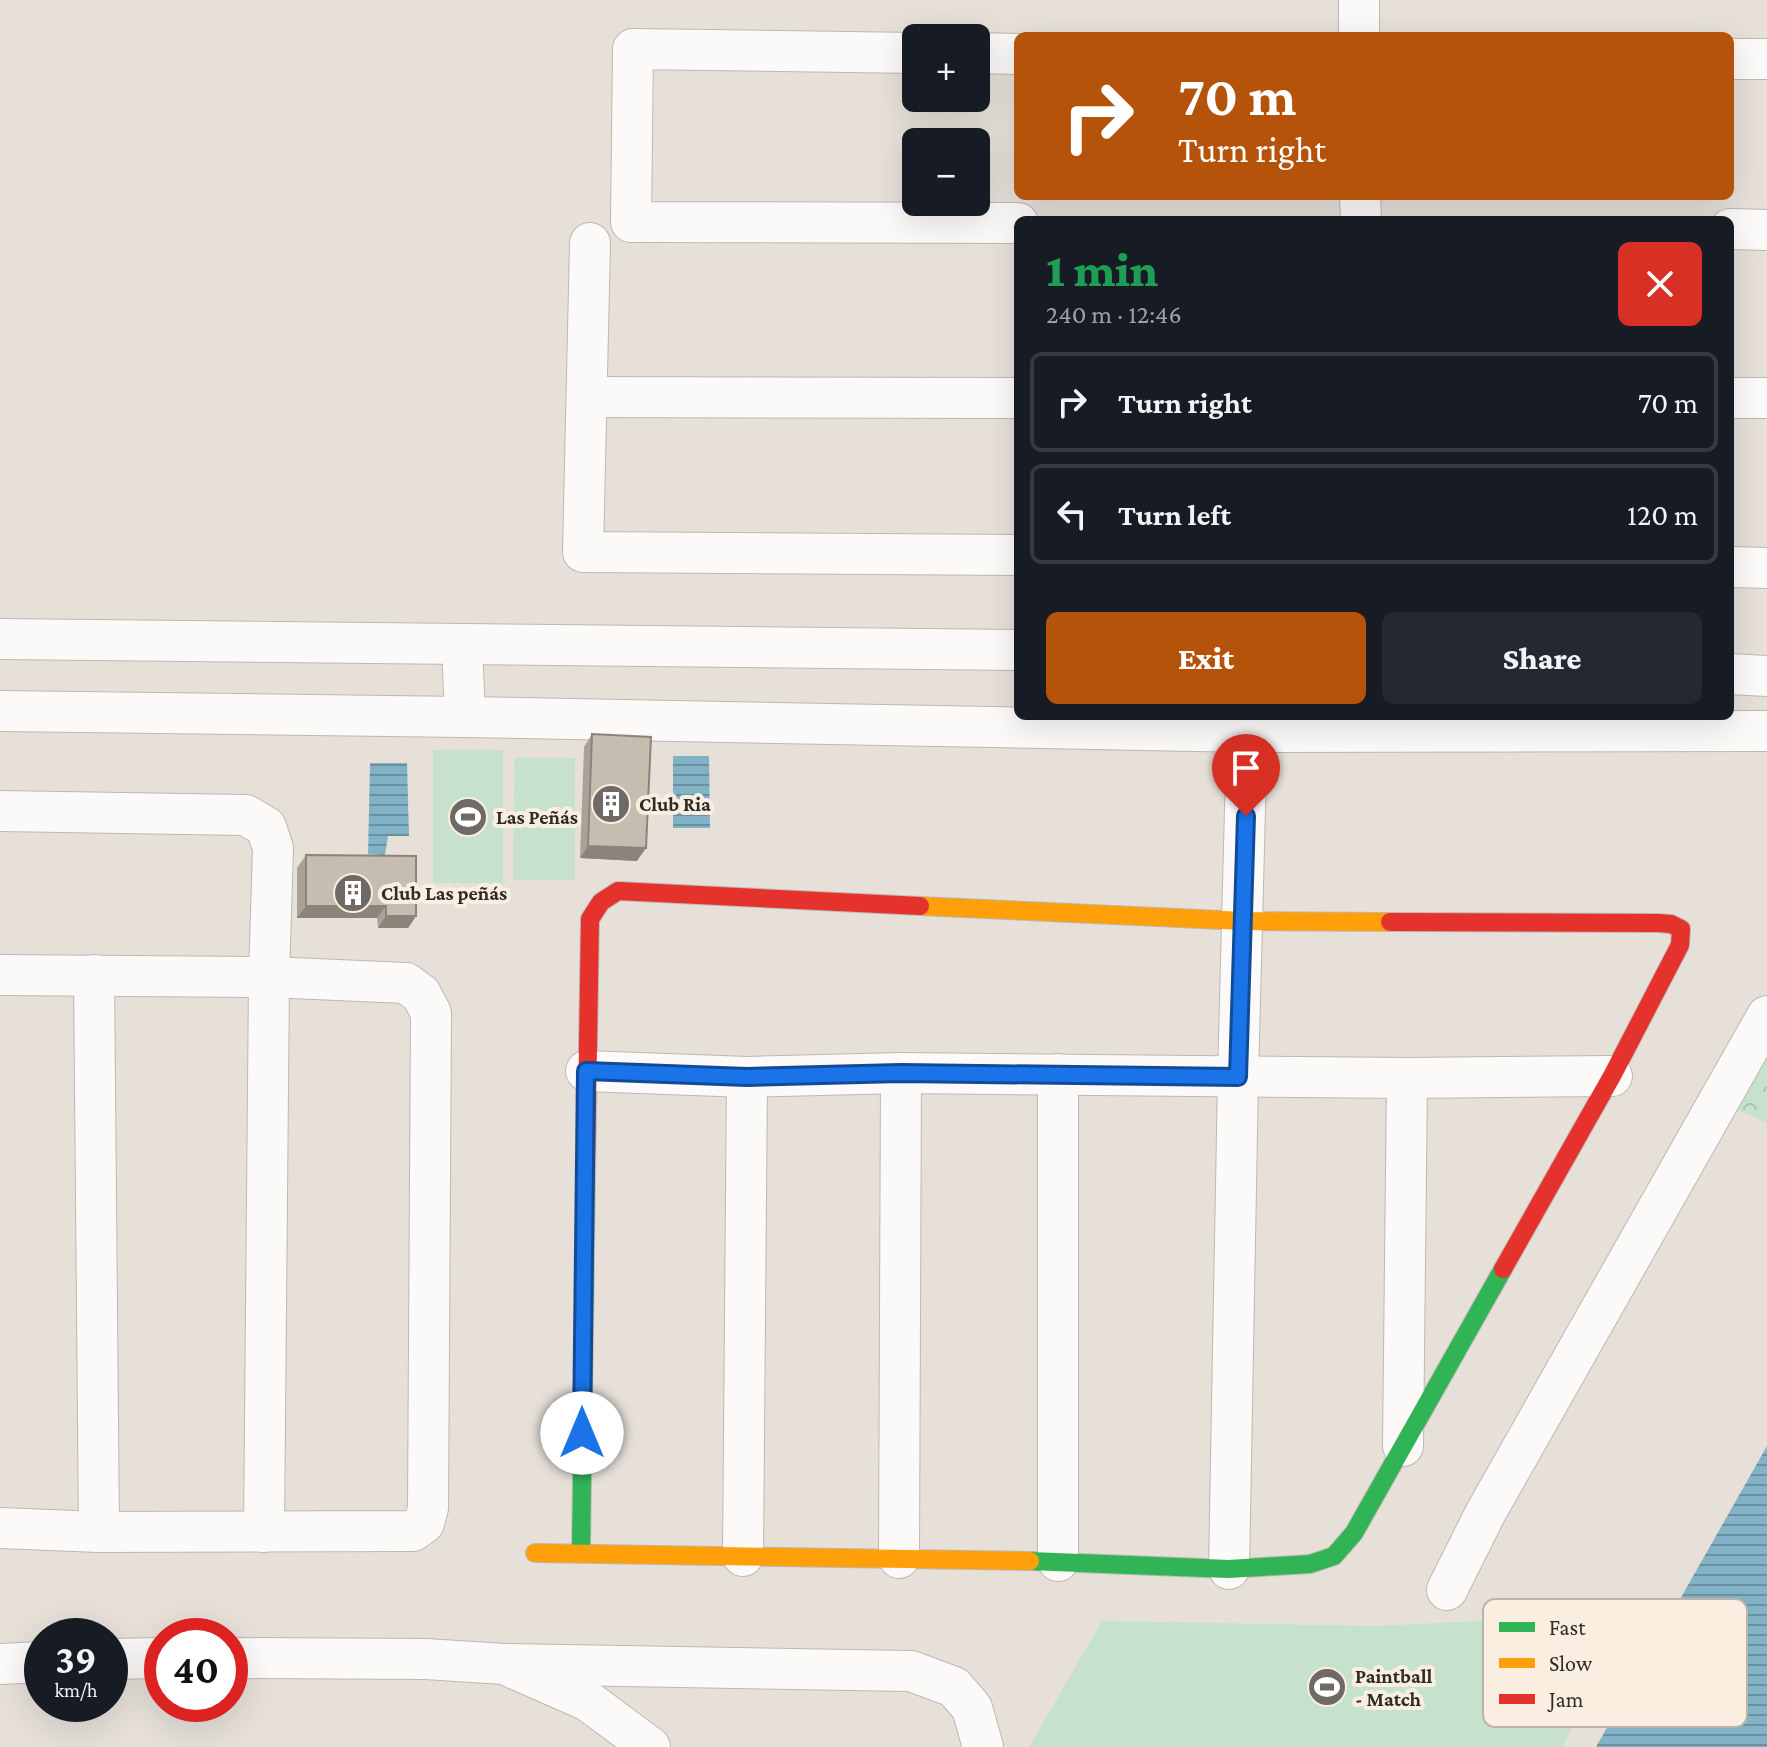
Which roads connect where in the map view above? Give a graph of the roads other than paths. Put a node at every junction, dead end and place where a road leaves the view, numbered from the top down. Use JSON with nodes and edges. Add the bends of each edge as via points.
{"nodes":[{"id":1,"x":1359,"y":0,"type":"edge"},
{"id":2,"x":1359,"y":32,"type":"edge"},
{"id":3,"x":902,"y":53,"type":"edge"},
{"id":4,"x":990,"y":53,"type":"edge"},
{"id":5,"x":1014,"y":54,"type":"edge"},
{"id":6,"x":1734,"y":59,"type":"edge"},
{"id":7,"x":1767,"y":59,"type":"edge"},
{"id":8,"x":1014,"y":223,"type":"edge"},
{"id":9,"x":1734,"y":229,"type":"edge"},
{"id":10,"x":1767,"y":230,"type":"edge"},
{"id":11,"x":590,"y":243,"type":"dead end"},
{"id":12,"x":588,"y":397,"type":"junction"},
{"id":13,"x":1014,"y":398,"type":"edge"},
{"id":14,"x":1734,"y":398,"type":"edge"},
{"id":15,"x":1767,"y":398,"type":"edge"},
{"id":16,"x":1014,"y":555,"type":"edge"},
{"id":17,"x":1734,"y":567,"type":"edge"},
{"id":18,"x":1767,"y":568,"type":"edge"},
{"id":19,"x":0,"y":639,"type":"edge"},
{"id":20,"x":462,"y":644,"type":"junction"},
{"id":21,"x":1014,"y":650,"type":"edge"},
{"id":22,"x":1734,"y":674,"type":"edge"},
{"id":23,"x":1767,"y":676,"type":"edge"},
{"id":24,"x":0,"y":711,"type":"edge"},
{"id":25,"x":465,"y":717,"type":"junction"},
{"id":26,"x":1767,"y":731,"type":"edge"},
{"id":27,"x":1247,"y":732,"type":"junction"},
{"id":28,"x":0,"y":811,"type":"edge"},
{"id":29,"x":1243,"y":921,"type":"junction"},
{"id":30,"x":0,"y":975,"type":"edge"},
{"id":31,"x":94,"y":975,"type":"junction"},
{"id":32,"x":269,"y":977,"type":"junction"},
{"id":33,"x":1767,"y":1016,"type":"edge"},
{"id":34,"x":586,"y":1071,"type":"junction"},
{"id":35,"x":901,"y":1073,"type":"junction"},
{"id":36,"x":1058,"y":1074,"type":"junction"},
{"id":37,"x":1612,"y":1076,"type":"junction"},
{"id":38,"x":747,"y":1077,"type":"junction"},
{"id":39,"x":1238,"y":1077,"type":"junction"},
{"id":40,"x":1407,"y":1078,"type":"junction"},
{"id":41,"x":1403,"y":1446,"type":"junction"},
{"id":42,"x":0,"y":1528,"type":"edge"},
{"id":43,"x":99,"y":1532,"type":"junction"},
{"id":44,"x":264,"y":1532,"type":"junction"},
{"id":45,"x":535,"y":1553,"type":"dead end"},
{"id":46,"x":581,"y":1553,"type":"junction"},
{"id":47,"x":743,"y":1556,"type":"junction"},
{"id":48,"x":899,"y":1558,"type":"junction"},
{"id":49,"x":1058,"y":1561,"type":"junction"},
{"id":50,"x":1229,"y":1569,"type":"junction"},
{"id":51,"x":1447,"y":1590,"type":"dead end"},
{"id":52,"x":248,"y":1658,"type":"edge"},
{"id":53,"x":24,"y":1663,"type":"edge"},
{"id":54,"x":0,"y":1664,"type":"edge"},
{"id":55,"x":504,"y":1664,"type":"junction"},
{"id":56,"x":650,"y":1747,"type":"edge"},
{"id":57,"x":983,"y":1747,"type":"edge"}],
"edges":[{"from":1,"to":2,"type":"street"},
{"from":3,"to":8,"type":"street","via":[[633,49],[631,222]]},
{"from":4,"to":5,"type":"street"},
{"from":6,"to":7,"type":"street"},
{"from":9,"to":10,"type":"street"},
{"from":11,"to":12,"type":"street"},
{"from":12,"to":13,"type":"street"},
{"from":12,"to":16,"type":"street","via":[[583,552]]},
{"from":14,"to":15,"type":"street"},
{"from":17,"to":18,"type":"street"},
{"from":19,"to":20,"type":"street"},
{"from":20,"to":21,"type":"street"},
{"from":20,"to":25,"type":"street"},
{"from":22,"to":23,"type":"street"},
{"from":24,"to":25,"type":"street"},
{"from":25,"to":27,"type":"street"},
{"from":26,"to":27,"type":"street"},
{"from":27,"to":29,"type":"street"},
{"from":28,"to":32,"type":"street","via":[[246,815],[266,827],[273,848]]},
{"from":29,"to":34,"type":"street","via":[[618,891],[595,907],[590,919]]},
{"from":29,"to":37,"type":"street","via":[[1678,927],[1680,945]]},
{"from":29,"to":39,"type":"street"},
{"from":30,"to":31,"type":"street"},
{"from":31,"to":32,"type":"street"},
{"from":31,"to":43,"type":"street"},
{"from":32,"to":44,"type":"street"},
{"from":32,"to":44,"type":"street","via":[[406,983],[421,994],[431,1013],[428,1508],[424,1523],[413,1531]]},
{"from":33,"to":51,"type":"street"},
{"from":34,"to":38,"type":"street"},
{"from":34,"to":46,"type":"street"},
{"from":35,"to":36,"type":"street"},
{"from":35,"to":38,"type":"street"},
{"from":35,"to":48,"type":"street"},
{"from":36,"to":39,"type":"street"},
{"from":36,"to":49,"type":"street"},
{"from":37,"to":40,"type":"street"},
{"from":37,"to":41,"type":"street"},
{"from":38,"to":47,"type":"street"},
{"from":39,"to":40,"type":"street"},
{"from":39,"to":50,"type":"street"},
{"from":40,"to":41,"type":"street"},
{"from":41,"to":50,"type":"street","via":[[1354,1533],[1334,1556],[1310,1564]]},
{"from":42,"to":43,"type":"street"},
{"from":43,"to":44,"type":"street"},
{"from":45,"to":46,"type":"street"},
{"from":46,"to":47,"type":"street"},
{"from":47,"to":48,"type":"street"},
{"from":48,"to":49,"type":"street"},
{"from":49,"to":50,"type":"street"},
{"from":52,"to":55,"type":"street"},
{"from":53,"to":54,"type":"street"},
{"from":55,"to":56,"type":"street","via":[[588,1701]]},
{"from":55,"to":57,"type":"street","via":[[911,1671],[954,1687],[972,1708]]}]}
